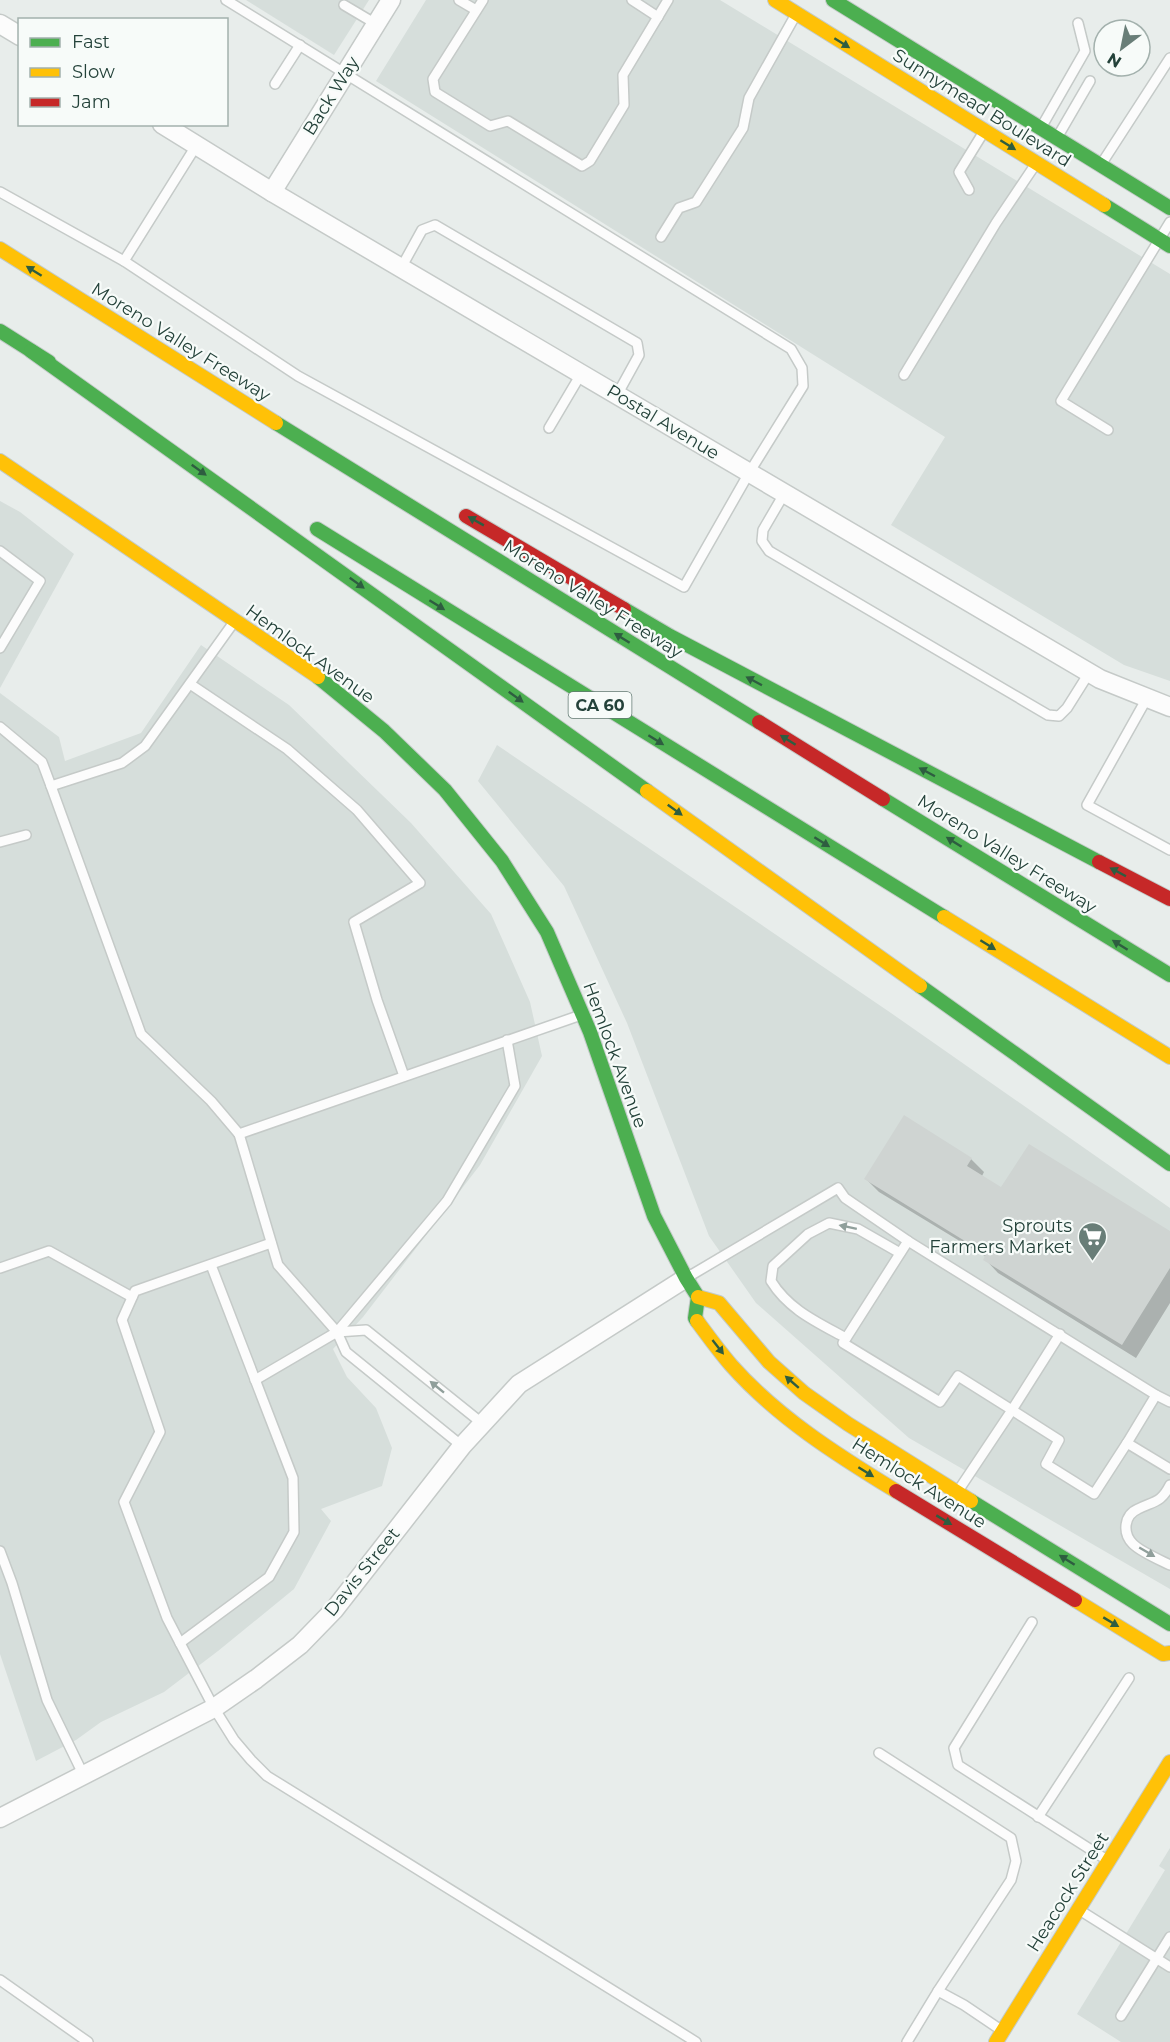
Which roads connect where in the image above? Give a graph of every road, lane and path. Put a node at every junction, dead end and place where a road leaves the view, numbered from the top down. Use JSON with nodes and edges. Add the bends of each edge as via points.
{"nodes":[{"id":1,"x":226,"y":0,"type":"edge"},
{"id":2,"x":391,"y":0,"type":"edge"},
{"id":3,"x":459,"y":0,"type":"edge"},
{"id":4,"x":483,"y":0,"type":"edge"},
{"id":5,"x":632,"y":0,"type":"edge"},
{"id":6,"x":668,"y":0,"type":"edge"},
{"id":7,"x":775,"y":0,"type":"edge"},
{"id":8,"x":834,"y":3,"type":"edge"},
{"id":9,"x":344,"y":5,"type":"dead end"},
{"id":10,"x":476,"y":10,"type":"junction"},
{"id":11,"x":796,"y":14,"type":"junction"},
{"id":12,"x":658,"y":17,"type":"junction"},
{"id":13,"x":1078,"y":23,"type":"dead end"},
{"id":14,"x":0,"y":24,"type":"edge"},
{"id":15,"x":376,"y":24,"type":"junction"},
{"id":16,"x":18,"y":35,"type":"edge"},
{"id":17,"x":300,"y":45,"type":"junction"},
{"id":18,"x":1170,"y":58,"type":"edge"},
{"id":19,"x":346,"y":73,"type":"junction"},
{"id":20,"x":1090,"y":81,"type":"dead end"},
{"id":21,"x":275,"y":84,"type":"dead end"},
{"id":22,"x":165,"y":126,"type":"edge"},
{"id":23,"x":1041,"y":128,"type":"junction"},
{"id":24,"x":985,"y":131,"type":"junction"},
{"id":25,"x":1056,"y":138,"type":"junction"},
{"id":26,"x":196,"y":146,"type":"junction"},
{"id":27,"x":1036,"y":163,"type":"junction"},
{"id":28,"x":1101,"y":165,"type":"junction"},
{"id":29,"x":969,"y":190,"type":"dead end"},
{"id":30,"x":0,"y":192,"type":"edge"},
{"id":31,"x":272,"y":192,"type":"junction"},
{"id":32,"x":1165,"y":205,"type":"edge"},
{"id":33,"x":1170,"y":222,"type":"edge"},
{"id":34,"x":661,"y":237,"type":"dead end"},
{"id":35,"x":1165,"y":243,"type":"edge"},
{"id":36,"x":0,"y":249,"type":"edge"},
{"id":37,"x":124,"y":261,"type":"junction"},
{"id":38,"x":401,"y":268,"type":"junction"},
{"id":39,"x":68,"y":292,"type":"junction"},
{"id":40,"x":0,"y":331,"type":"edge"},
{"id":41,"x":32,"y":351,"type":"junction"},
{"id":42,"x":581,"y":374,"type":"junction"},
{"id":43,"x":904,"y":375,"type":"dead end"},
{"id":44,"x":617,"y":395,"type":"junction"},
{"id":45,"x":549,"y":428,"type":"dead end"},
{"id":46,"x":313,"y":430,"type":"dead end"},
{"id":47,"x":1108,"y":430,"type":"dead end"},
{"id":48,"x":0,"y":461,"type":"edge"},
{"id":49,"x":213,"y":464,"type":"dead end"},
{"id":50,"x":749,"y":473,"type":"junction"},
{"id":51,"x":784,"y":494,"type":"junction"},
{"id":52,"x":456,"y":510,"type":"dead end"},
{"id":53,"x":304,"y":521,"type":"dead end"},
{"id":54,"x":0,"y":551,"type":"edge"},
{"id":55,"x":234,"y":621,"type":"junction"},
{"id":56,"x":0,"y":648,"type":"edge"},
{"id":57,"x":1089,"y":673,"type":"junction"},
{"id":58,"x":190,"y":684,"type":"junction"},
{"id":59,"x":1147,"y":698,"type":"junction"},
{"id":60,"x":1170,"y":707,"type":"edge"},
{"id":61,"x":0,"y":727,"type":"edge"},
{"id":62,"x":51,"y":786,"type":"junction"},
{"id":63,"x":26,"y":834,"type":"dead end"},
{"id":64,"x":0,"y":842,"type":"edge"},
{"id":65,"x":1170,"y":850,"type":"edge"},
{"id":66,"x":1170,"y":899,"type":"edge"},
{"id":67,"x":1170,"y":975,"type":"edge"},
{"id":68,"x":583,"y":1014,"type":"junction"},
{"id":69,"x":507,"y":1040,"type":"junction"},
{"id":70,"x":1170,"y":1057,"type":"edge"},
{"id":71,"x":404,"y":1076,"type":"junction"},
{"id":72,"x":239,"y":1134,"type":"junction"},
{"id":73,"x":1170,"y":1164,"type":"edge"},
{"id":74,"x":908,"y":1241,"type":"junction"},
{"id":75,"x":272,"y":1243,"type":"junction"},
{"id":76,"x":900,"y":1253,"type":"junction"},
{"id":77,"x":211,"y":1265,"type":"junction"},
{"id":78,"x":0,"y":1268,"type":"edge"},
{"id":79,"x":686,"y":1278,"type":"junction"},
{"id":80,"x":132,"y":1297,"type":"junction"},
{"id":81,"x":698,"y":1297,"type":"junction"},
{"id":82,"x":337,"y":1332,"type":"junction"},
{"id":83,"x":1060,"y":1334,"type":"junction"},
{"id":84,"x":846,"y":1338,"type":"junction"},
{"id":85,"x":255,"y":1380,"type":"junction"},
{"id":86,"x":1156,"y":1395,"type":"junction"},
{"id":87,"x":1170,"y":1402,"type":"edge"},
{"id":88,"x":1012,"y":1410,"type":"junction"},
{"id":89,"x":483,"y":1424,"type":"junction"},
{"id":90,"x":1126,"y":1443,"type":"junction"},
{"id":91,"x":462,"y":1446,"type":"junction"},
{"id":92,"x":1170,"y":1469,"type":"edge"},
{"id":93,"x":1170,"y":1485,"type":"edge"},
{"id":94,"x":957,"y":1492,"type":"junction"},
{"id":95,"x":0,"y":1551,"type":"edge"},
{"id":96,"x":1170,"y":1565,"type":"edge"},
{"id":97,"x":1032,"y":1622,"type":"dead end"},
{"id":98,"x":1170,"y":1624,"type":"edge"},
{"id":99,"x":180,"y":1643,"type":"junction"},
{"id":100,"x":1170,"y":1653,"type":"edge"},
{"id":101,"x":1129,"y":1678,"type":"dead end"},
{"id":102,"x":214,"y":1708,"type":"junction"},
{"id":103,"x":879,"y":1753,"type":"dead end"},
{"id":104,"x":1169,"y":1767,"type":"edge"},
{"id":105,"x":83,"y":1774,"type":"junction"},
{"id":106,"x":1038,"y":1817,"type":"junction"},
{"id":107,"x":0,"y":1818,"type":"edge"},
{"id":108,"x":1109,"y":1861,"type":"junction"},
{"id":109,"x":1078,"y":1909,"type":"junction"},
{"id":110,"x":1170,"y":1937,"type":"edge"},
{"id":111,"x":1156,"y":1959,"type":"junction"},
{"id":112,"x":1170,"y":1967,"type":"edge"},
{"id":113,"x":0,"y":1980,"type":"edge"},
{"id":114,"x":938,"y":1991,"type":"junction"},
{"id":115,"x":1121,"y":2016,"type":"dead end"},
{"id":116,"x":999,"y":2036,"type":"edge"},
{"id":117,"x":88,"y":2042,"type":"edge"},
{"id":118,"x":696,"y":2042,"type":"edge"},
{"id":119,"x":907,"y":2042,"type":"edge"}],
"edges":[{"from":1,"to":17,"type":"lane"},
{"from":2,"to":15,"type":"street","name":"Back Way"},
{"from":3,"to":10,"type":"lane"},
{"from":4,"to":10,"type":"lane"},
{"from":5,"to":12,"type":"lane"},
{"from":6,"to":12,"type":"lane"},
{"from":7,"to":11,"type":"main road","name":"Sunnymead Boulevard"},
{"from":8,"to":23,"type":"main road","name":"Sunnymead Boulevard"},
{"from":9,"to":15,"type":"lane"},
{"from":10,"to":12,"type":"lane","via":[[433,79],[435,93],[490,126],[508,121],[582,166],[590,161],[624,105],[623,75]]},
{"from":11,"to":24,"type":"main road","name":"Sunnymead Boulevard","one_way":true,"via":[[822,24]]},
{"from":11,"to":34,"type":"lane","via":[[749,98],[743,128],[696,201],[679,208]]},
{"from":13,"to":23,"type":"lane","via":[[1085,51]]},
{"from":14,"to":16,"type":"street"},
{"from":15,"to":19,"type":"street","name":"Back Way"},
{"from":17,"to":19,"type":"lane"},
{"from":17,"to":21,"type":"lane"},
{"from":18,"to":28,"type":"lane"},
{"from":19,"to":31,"type":"street","name":"Back Way"},
{"from":19,"to":50,"type":"lane","via":[[792,349],[802,368],[803,386]]},
{"from":20,"to":25,"type":"lane"},
{"from":22,"to":26,"type":"street","name":"Postal Avenue"},
{"from":23,"to":25,"type":"main road","name":"Sunnymead Boulevard"},
{"from":24,"to":27,"type":"main road","name":"Sunnymead Boulevard","one_way":true},
{"from":24,"to":29,"type":"lane","via":[[959,172]]},
{"from":25,"to":28,"type":"main road","name":"Sunnymead Boulevard"},
{"from":26,"to":31,"type":"street","name":"Postal Avenue"},
{"from":26,"to":37,"type":"lane"},
{"from":27,"to":35,"type":"main road","name":"Sunnymead Boulevard","via":[[1149,227]]},
{"from":27,"to":43,"type":"lane"},
{"from":28,"to":32,"type":"main road","name":"Sunnymead Boulevard"},
{"from":30,"to":37,"type":"lane"},
{"from":31,"to":38,"type":"street","name":"Postal Avenue"},
{"from":33,"to":35,"type":"lane"},
{"from":35,"to":47,"type":"lane","via":[[1061,401]]},
{"from":39,"to":36,"type":"main road","name":"Moreno Valley Freeway","one_way":true},
{"from":37,"to":50,"type":"lane","via":[[298,376],[684,587]]},
{"from":38,"to":42,"type":"street","name":"Postal Avenue"},
{"from":38,"to":44,"type":"lane","via":[[422,230],[435,225],[637,343],[639,355]]},
{"from":39,"to":46,"type":"main road"},
{"from":67,"to":39,"type":"main road","name":"Moreno Valley Freeway","one_way":true},
{"from":40,"to":41,"type":"main road"},
{"from":41,"to":49,"type":"main road"},
{"from":41,"to":73,"type":"main road","one_way":true},
{"from":42,"to":44,"type":"street","name":"Postal Avenue"},
{"from":42,"to":45,"type":"lane"},
{"from":44,"to":50,"type":"street","name":"Postal Avenue"},
{"from":48,"to":55,"type":"main road","name":"Hemlock Avenue"},
{"from":50,"to":51,"type":"street","name":"Postal Avenue"},
{"from":51,"to":57,"type":"street","name":"Postal Avenue"},
{"from":51,"to":57,"type":"lane","via":[[763,530],[762,541],[769,551],[810,576],[1048,715],[1059,717]]},
{"from":66,"to":52,"type":"main road","one_way":true,"via":[[670,636]]},
{"from":53,"to":70,"type":"main road","number":"CA 60","one_way":true},
{"from":54,"to":56,"type":"lane","via":[[40,581]]},
{"from":55,"to":58,"type":"lane"},
{"from":55,"to":68,"type":"main road","name":"Hemlock Avenue","via":[[322,680],[384,731],[445,790],[502,861],[547,932]]},
{"from":57,"to":59,"type":"street","name":"Postal Avenue"},
{"from":58,"to":62,"type":"lane","via":[[145,746],[122,763]]},
{"from":58,"to":71,"type":"lane","via":[[287,749],[357,810],[420,883],[354,922]]},
{"from":59,"to":60,"type":"street","name":"Postal Avenue"},
{"from":59,"to":65,"type":"lane","via":[[1086,805]]},
{"from":61,"to":62,"type":"lane","via":[[42,762]]},
{"from":62,"to":72,"type":"lane","via":[[141,1034],[211,1101]]},
{"from":63,"to":64,"type":"lane"},
{"from":68,"to":69,"type":"lane"},
{"from":68,"to":79,"type":"main road","name":"Hemlock Avenue","via":[[654,1216]]},
{"from":69,"to":71,"type":"lane"},
{"from":69,"to":82,"type":"lane","via":[[515,1086],[447,1201]]},
{"from":71,"to":72,"type":"lane"},
{"from":72,"to":75,"type":"lane"},
{"from":74,"to":76,"type":"lane"},
{"from":74,"to":79,"type":"lane","via":[[845,1198],[838,1188]]},
{"from":74,"to":83,"type":"lane"},
{"from":75,"to":77,"type":"lane"},
{"from":75,"to":82,"type":"lane","via":[[278,1265]]},
{"from":76,"to":84,"type":"lane"},
{"from":76,"to":84,"type":"lane","one_way":true,"via":[[858,1229],[829,1223],[808,1234],[773,1266],[771,1281],[780,1296],[805,1316]]},
{"from":77,"to":80,"type":"lane","via":[[135,1291]]},
{"from":77,"to":85,"type":"lane"},
{"from":78,"to":80,"type":"lane","via":[[49,1251]]},
{"from":79,"to":81,"type":"main road","name":"Hemlock Avenue"},
{"from":79,"to":89,"type":"street","name":"Davis Street","via":[[519,1384]]},
{"from":80,"to":99,"type":"lane","via":[[122,1320],[160,1432],[124,1502]]},
{"from":94,"to":81,"type":"main road","name":"Hemlock Avenue","one_way":true,"via":[[804,1393],[769,1362],[719,1303]]},
{"from":81,"to":100,"type":"main road","name":"Hemlock Avenue","one_way":true,"via":[[695,1318],[732,1366],[810,1436],[1163,1654]]},
{"from":82,"to":85,"type":"lane"},
{"from":89,"to":82,"type":"lane","one_way":true,"via":[[366,1330]]},
{"from":82,"to":91,"type":"lane","via":[[346,1352]]},
{"from":83,"to":86,"type":"lane"},
{"from":83,"to":88,"type":"lane"},
{"from":84,"to":88,"type":"lane","via":[[843,1343],[940,1402],[958,1376]]},
{"from":85,"to":99,"type":"lane","via":[[293,1478],[294,1532],[268,1577]]},
{"from":86,"to":87,"type":"lane"},
{"from":86,"to":90,"type":"lane"},
{"from":88,"to":90,"type":"lane","via":[[1059,1440],[1046,1464],[1094,1494]]},
{"from":88,"to":94,"type":"lane"},
{"from":89,"to":91,"type":"street","name":"Davis Street"},
{"from":90,"to":92,"type":"lane"},
{"from":91,"to":102,"type":"street","name":"Davis Street","via":[[334,1610],[300,1645]]},
{"from":93,"to":96,"type":"lane","one_way":true,"via":[[1165,1496],[1130,1513],[1126,1522],[1133,1544]]},
{"from":98,"to":94,"type":"main road","name":"Hemlock Avenue","one_way":true},
{"from":95,"to":105,"type":"lane","via":[[47,1700]]},
{"from":97,"to":106,"type":"lane","via":[[954,1748],[958,1765]]},
{"from":99,"to":102,"type":"lane"},
{"from":101,"to":106,"type":"lane"},
{"from":102,"to":105,"type":"street","name":"Davis Street"},
{"from":102,"to":118,"type":"lane","via":[[234,1740],[267,1776]]},
{"from":103,"to":114,"type":"lane","via":[[1011,1838],[1016,1861],[1011,1880]]},
{"from":104,"to":108,"type":"main road","name":"Heacock Street"},
{"from":105,"to":107,"type":"street","name":"Davis Street"},
{"from":106,"to":108,"type":"lane"},
{"from":108,"to":109,"type":"main road","name":"Heacock Street"},
{"from":109,"to":111,"type":"lane"},
{"from":109,"to":116,"type":"main road","name":"Heacock Street"},
{"from":110,"to":111,"type":"lane"},
{"from":111,"to":112,"type":"lane"},
{"from":111,"to":115,"type":"lane"},
{"from":113,"to":117,"type":"lane"},
{"from":114,"to":116,"type":"lane","via":[[964,2005]]},
{"from":114,"to":119,"type":"lane"}]}
